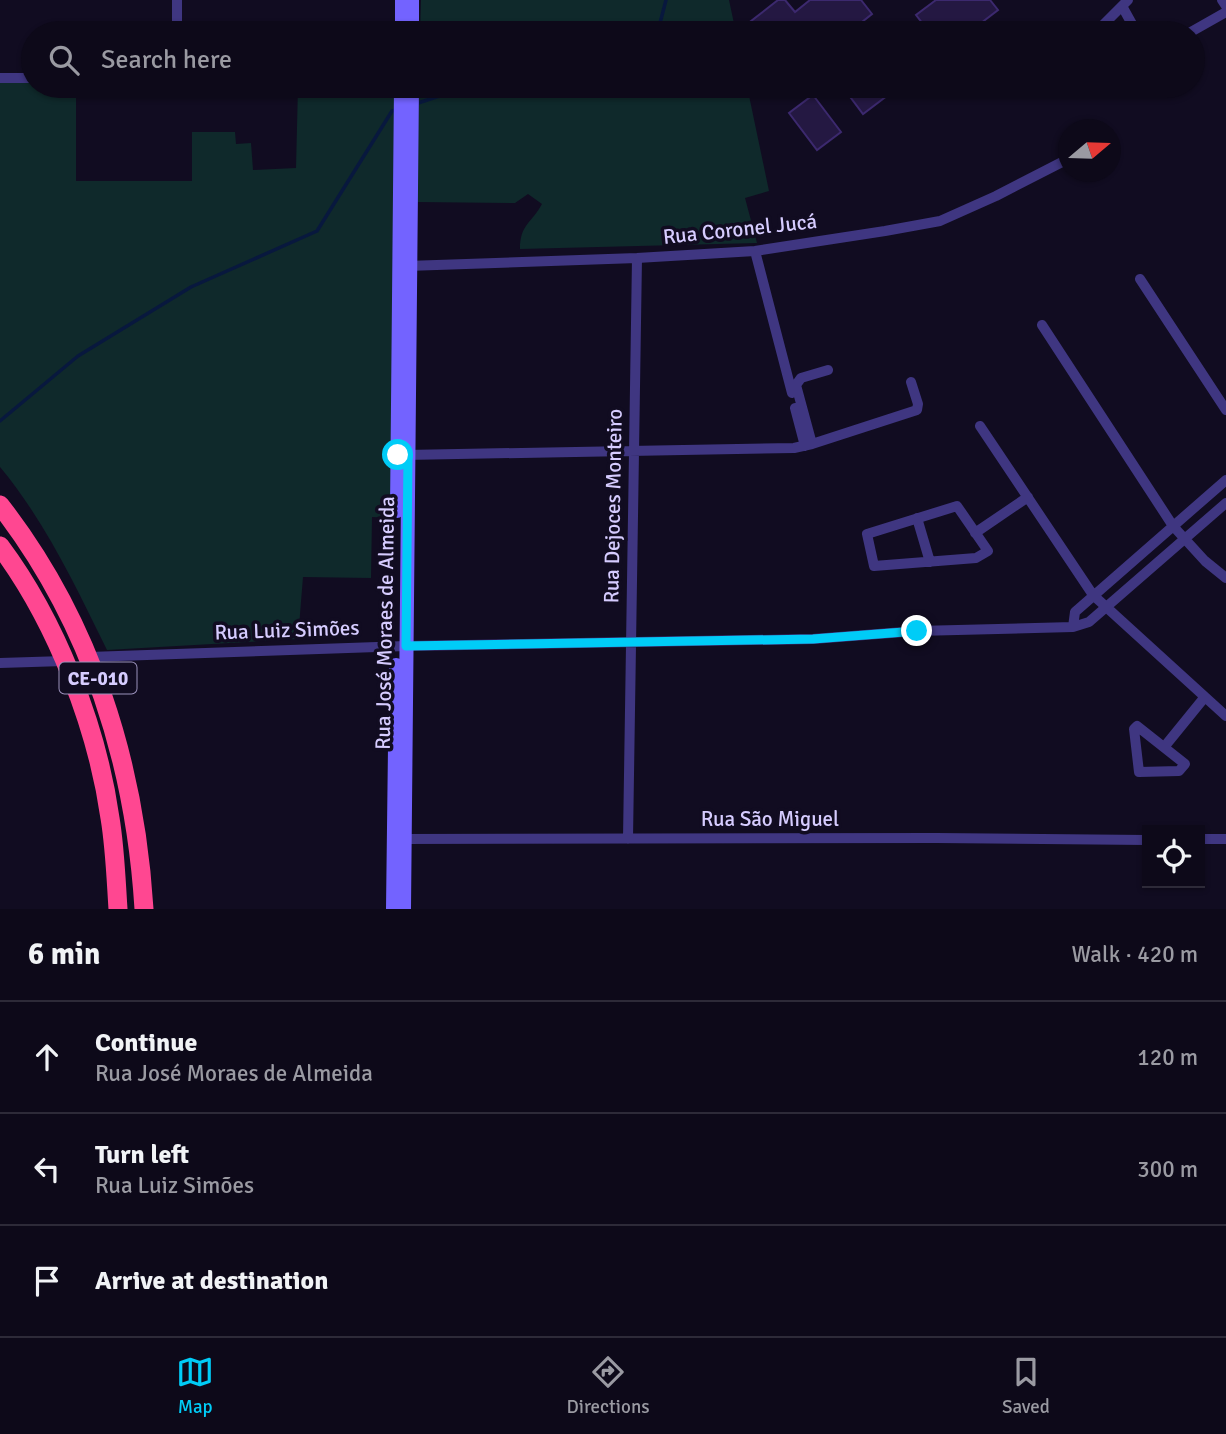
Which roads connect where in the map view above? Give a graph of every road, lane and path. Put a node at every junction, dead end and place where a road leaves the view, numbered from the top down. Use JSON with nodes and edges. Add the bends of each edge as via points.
{"nodes":[{"id":1,"x":177,"y":0,"type":"edge"},
{"id":2,"x":402,"y":0,"type":"edge"},
{"id":3,"x":412,"y":0,"type":"edge"},
{"id":4,"x":1222,"y":0,"type":"edge"},
{"id":5,"x":1125,"y":3,"type":"edge"},
{"id":6,"x":1226,"y":6,"type":"edge"},
{"id":7,"x":1226,"y":12,"type":"edge"},
{"id":8,"x":177,"y":21,"type":"edge"},
{"id":9,"x":402,"y":21,"type":"edge"},
{"id":10,"x":412,"y":21,"type":"edge"},
{"id":11,"x":1107,"y":21,"type":"edge"},
{"id":12,"x":1132,"y":21,"type":"edge"},
{"id":13,"x":1205,"y":24,"type":"edge"},
{"id":14,"x":0,"y":78,"type":"edge"},
{"id":15,"x":21,"y":78,"type":"edge"},
{"id":16,"x":401,"y":98,"type":"edge"},
{"id":17,"x":412,"y":98,"type":"edge"},
{"id":18,"x":1058,"y":165,"type":"edge"},
{"id":19,"x":755,"y":251,"type":"junction"},
{"id":20,"x":637,"y":258,"type":"junction"},
{"id":21,"x":405,"y":266,"type":"junction"},
{"id":22,"x":1140,"y":279,"type":"dead end"},
{"id":23,"x":1042,"y":325,"type":"dead end"},
{"id":24,"x":828,"y":370,"type":"dead end"},
{"id":25,"x":911,"y":382,"type":"dead end"},
{"id":26,"x":1226,"y":410,"type":"edge"},
{"id":27,"x":980,"y":426,"type":"dead end"},
{"id":28,"x":809,"y":445,"type":"junction"},
{"id":29,"x":633,"y":449,"type":"junction"},
{"id":30,"x":403,"y":455,"type":"junction"},
{"id":31,"x":1226,"y":480,"type":"edge"},
{"id":32,"x":1028,"y":497,"type":"junction"},
{"id":33,"x":1226,"y":503,"type":"edge"},
{"id":34,"x":0,"y":505,"type":"edge"},
{"id":35,"x":917,"y":518,"type":"junction"},
{"id":36,"x":1173,"y":526,"type":"junction"},
{"id":37,"x":975,"y":533,"type":"junction"},
{"id":38,"x":1185,"y":539,"type":"junction"},
{"id":39,"x":0,"y":546,"type":"edge"},
{"id":40,"x":930,"y":562,"type":"junction"},
{"id":41,"x":1226,"y":578,"type":"edge"},
{"id":42,"x":1093,"y":595,"type":"junction"},
{"id":43,"x":1105,"y":607,"type":"junction"},
{"id":44,"x":1073,"y":627,"type":"junction"},
{"id":45,"x":631,"y":641,"type":"junction"},
{"id":46,"x":401,"y":646,"type":"junction"},
{"id":47,"x":89,"y":657,"type":"junction"},
{"id":48,"x":64,"y":662,"type":"junction"},
{"id":49,"x":0,"y":663,"type":"edge"},
{"id":50,"x":1204,"y":698,"type":"junction"},
{"id":51,"x":1226,"y":716,"type":"edge"},
{"id":52,"x":1165,"y":746,"type":"junction"},
{"id":53,"x":399,"y":839,"type":"junction"},
{"id":54,"x":628,"y":839,"type":"junction"},
{"id":55,"x":1142,"y":839,"type":"edge"},
{"id":56,"x":1205,"y":839,"type":"edge"},
{"id":57,"x":1226,"y":839,"type":"edge"},
{"id":58,"x":404,"y":907,"type":"edge"},
{"id":59,"x":118,"y":909,"type":"edge"},
{"id":60,"x":144,"y":909,"type":"edge"}],
"edges":[{"from":1,"to":8,"type":"street"},
{"from":2,"to":9,"type":"street"},
{"from":3,"to":10,"type":"street"},
{"from":4,"to":6,"type":"street"},
{"from":5,"to":11,"type":"street"},
{"from":5,"to":12,"type":"street"},
{"from":7,"to":13,"type":"street"},
{"from":14,"to":15,"type":"street"},
{"from":16,"to":21,"type":"street","name":"Rua José Moraes de Almeida"},
{"from":17,"to":21,"type":"street","name":"Rua José Moraes de Almeida"},
{"from":18,"to":19,"type":"street","name":"Rua Coronel Jucá","via":[[940,221]]},
{"from":19,"to":20,"type":"street","name":"Rua Coronel Jucá"},
{"from":19,"to":28,"type":"street"},
{"from":20,"to":21,"type":"street","name":"Rua Coronel Jucá"},
{"from":20,"to":29,"type":"street","name":"Rua Dejoces Monteiro"},
{"from":21,"to":30,"type":"street","name":"Rua José Moraes de Almeida"},
{"from":22,"to":26,"type":"street"},
{"from":23,"to":36,"type":"street"},
{"from":24,"to":28,"type":"street","via":[[797,380]]},
{"from":25,"to":28,"type":"street","via":[[917,410]]},
{"from":27,"to":32,"type":"street"},
{"from":28,"to":29,"type":"street"},
{"from":29,"to":30,"type":"street"},
{"from":29,"to":45,"type":"street","name":"Rua Dejoces Monteiro"},
{"from":30,"to":46,"type":"street","name":"Rua José Moraes de Almeida"},
{"from":31,"to":36,"type":"street"},
{"from":32,"to":37,"type":"street"},
{"from":32,"to":42,"type":"street"},
{"from":33,"to":38,"type":"street"},
{"from":34,"to":47,"type":"highway","number":"CE-010","via":[[31,548]]},
{"from":35,"to":37,"type":"street","via":[[957,506]]},
{"from":35,"to":40,"type":"street"},
{"from":35,"to":40,"type":"street","via":[[867,534],[874,566]]},
{"from":36,"to":38,"type":"street"},
{"from":36,"to":42,"type":"street"},
{"from":37,"to":40,"type":"street","via":[[988,551],[976,558]]},
{"from":38,"to":41,"type":"street"},
{"from":38,"to":43,"type":"street"},
{"from":39,"to":48,"type":"highway","number":"CE-010","via":[[38,603]]},
{"from":42,"to":43,"type":"street"},
{"from":42,"to":44,"type":"street","via":[[1075,612]]},
{"from":43,"to":44,"type":"street","via":[[1089,622]]},
{"from":43,"to":50,"type":"street"},
{"from":44,"to":45,"type":"street","name":"Rua Luiz Simões","via":[[813,639]]},
{"from":45,"to":46,"type":"street","name":"Rua Luiz Simões"},
{"from":45,"to":54,"type":"street","name":"Rua Dejoces Monteiro"},
{"from":46,"to":47,"type":"street","name":"Rua Luiz Simões"},
{"from":46,"to":53,"type":"street","name":"Rua José Moraes de Almeida"},
{"from":47,"to":60,"type":"highway","number":"CE-010","via":[[112,720],[130,792]]},
{"from":48,"to":49,"type":"street"},
{"from":48,"to":59,"type":"highway","number":"CE-010","via":[[100,765]]},
{"from":50,"to":51,"type":"street"},
{"from":50,"to":52,"type":"street"},
{"from":52,"to":52,"type":"street","via":[[1137,726],[1139,772],[1179,771],[1185,764]]},
{"from":53,"to":54,"type":"street","name":"Rua São Miguel"},
{"from":53,"to":58,"type":"street","name":"Rua José Moraes de Almeida"},
{"from":54,"to":55,"type":"street","name":"Rua São Miguel"},
{"from":56,"to":57,"type":"street"}]}
